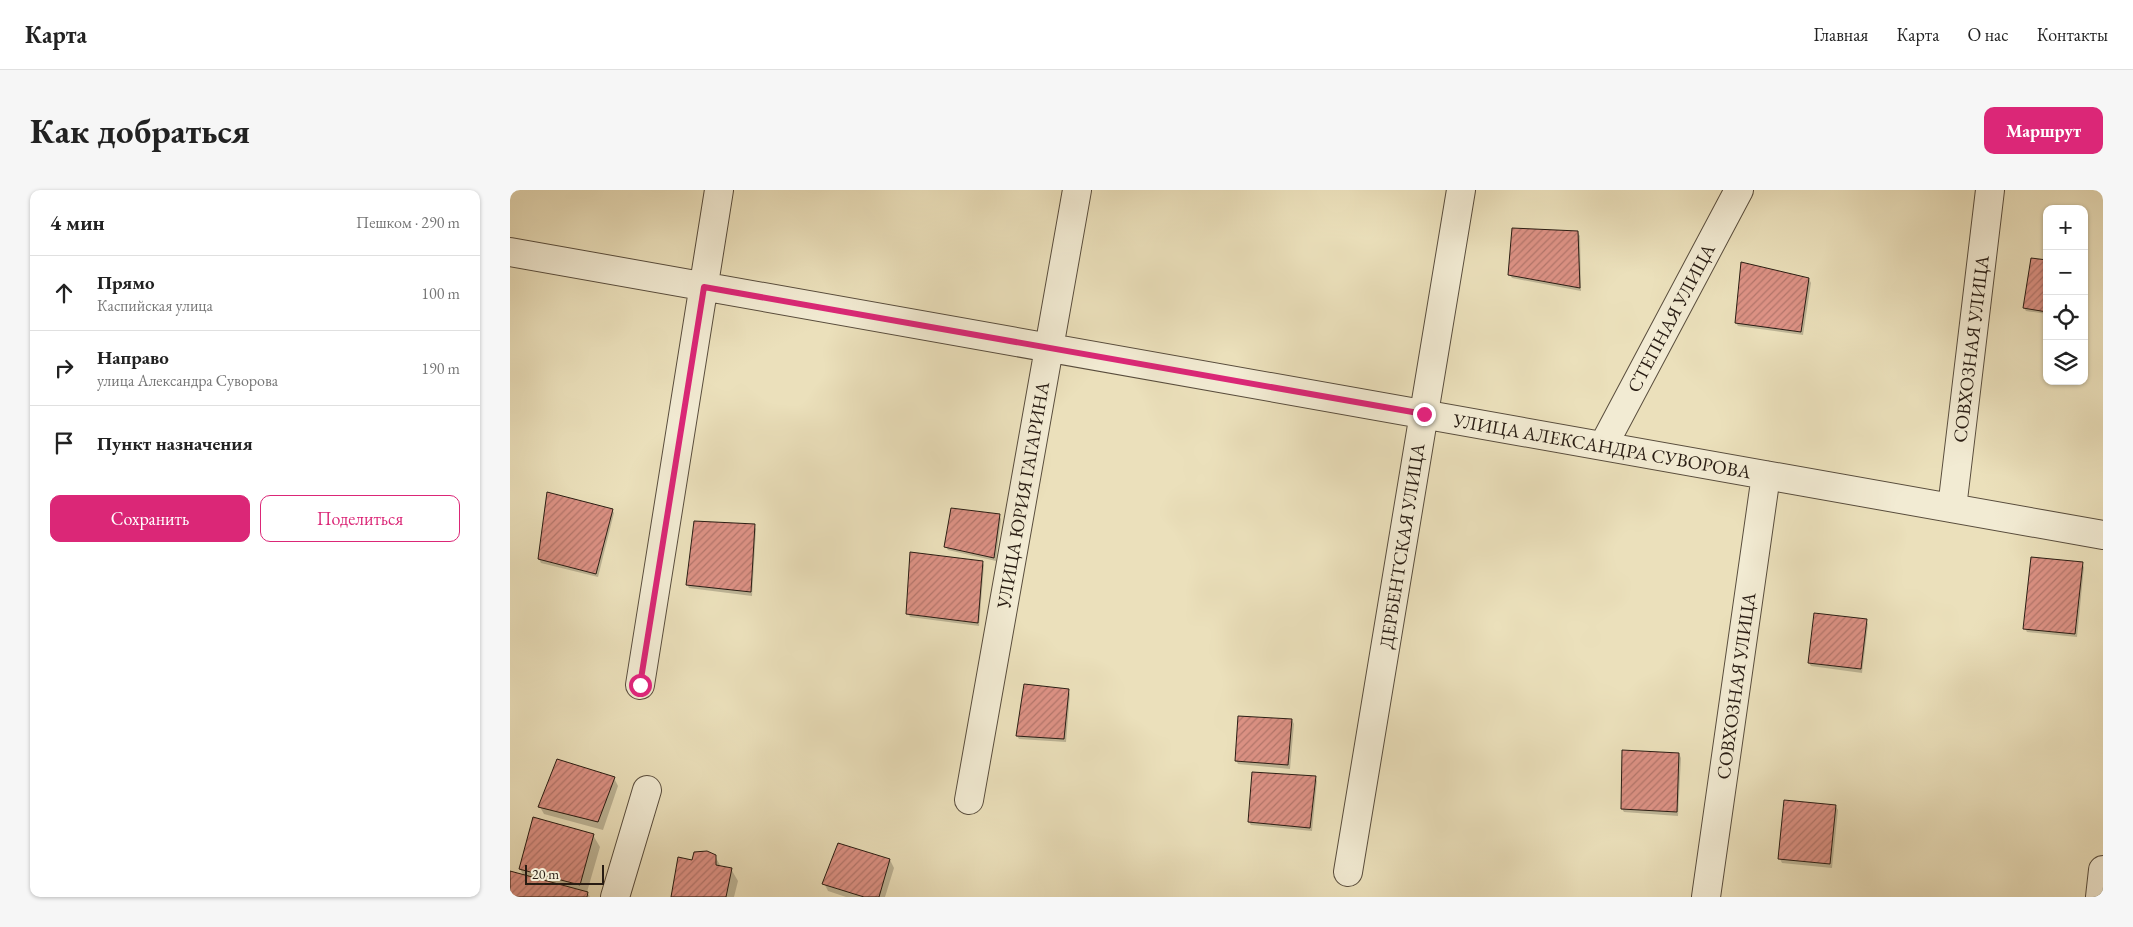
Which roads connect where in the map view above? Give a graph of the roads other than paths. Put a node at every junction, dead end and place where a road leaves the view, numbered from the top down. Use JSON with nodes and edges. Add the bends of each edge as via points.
{"nodes":[{"id":1,"x":719,"y":190,"type":"edge"},
{"id":2,"x":1077,"y":190,"type":"edge"},
{"id":3,"x":1461,"y":190,"type":"edge"},
{"id":4,"x":1740,"y":190,"type":"edge"},
{"id":5,"x":1990,"y":190,"type":"edge"},
{"id":6,"x":510,"y":252,"type":"edge"},
{"id":7,"x":704,"y":287,"type":"junction"},
{"id":8,"x":1049,"y":348,"type":"junction"},
{"id":9,"x":1424,"y":414,"type":"junction"},
{"id":10,"x":1603,"y":446,"type":"junction"},
{"id":11,"x":1766,"y":475,"type":"junction"},
{"id":12,"x":1952,"y":508,"type":"junction"},
{"id":13,"x":2103,"y":535,"type":"edge"},
{"id":14,"x":640,"y":685,"type":"dead end"},
{"id":15,"x":647,"y":790,"type":"dead end"},
{"id":16,"x":970,"y":800,"type":"dead end"},
{"id":17,"x":2103,"y":870,"type":"edge"},
{"id":18,"x":1348,"y":872,"type":"dead end"},
{"id":19,"x":615,"y":897,"type":"edge"},
{"id":20,"x":1706,"y":897,"type":"edge"},
{"id":21,"x":2100,"y":897,"type":"edge"}],
"edges":[{"from":1,"to":7,"type":"street"},
{"from":2,"to":8,"type":"street","name":"УЛИЦА ЮРИЯ ГАГАРИНА"},
{"from":3,"to":9,"type":"street","name":"ДЕРБЕНТСКАЯ УЛИЦА"},
{"from":4,"to":10,"type":"street","name":"СТЕПНАЯ УЛИЦА"},
{"from":5,"to":12,"type":"street","name":"СОВХОЗНАЯ УЛИЦА"},
{"from":6,"to":7,"type":"street","name":"УЛИЦА АЛЕКСАНДРА СУВОРОВА"},
{"from":7,"to":8,"type":"street","name":"УЛИЦА АЛЕКСАНДРА СУВОРОВА"},
{"from":7,"to":14,"type":"street"},
{"from":8,"to":9,"type":"street","name":"УЛИЦА АЛЕКСАНДРА СУВОРОВА"},
{"from":8,"to":16,"type":"street","name":"УЛИЦА ЮРИЯ ГАГАРИНА"},
{"from":9,"to":10,"type":"street","name":"УЛИЦА АЛЕКСАНДРА СУВОРОВА"},
{"from":9,"to":18,"type":"street","name":"ДЕРБЕНТСКАЯ УЛИЦА"},
{"from":10,"to":11,"type":"street","name":"УЛИЦА АЛЕКСАНДРА СУВОРОВА"},
{"from":11,"to":12,"type":"street","name":"УЛИЦА АЛЕКСАНДРА СУВОРОВА"},
{"from":11,"to":20,"type":"street","name":"СОВХОЗНАЯ УЛИЦА"},
{"from":12,"to":13,"type":"street","name":"УЛИЦА АЛЕКСАНДРА СУВОРОВА"},
{"from":15,"to":19,"type":"street"},
{"from":17,"to":21,"type":"street"}]}
